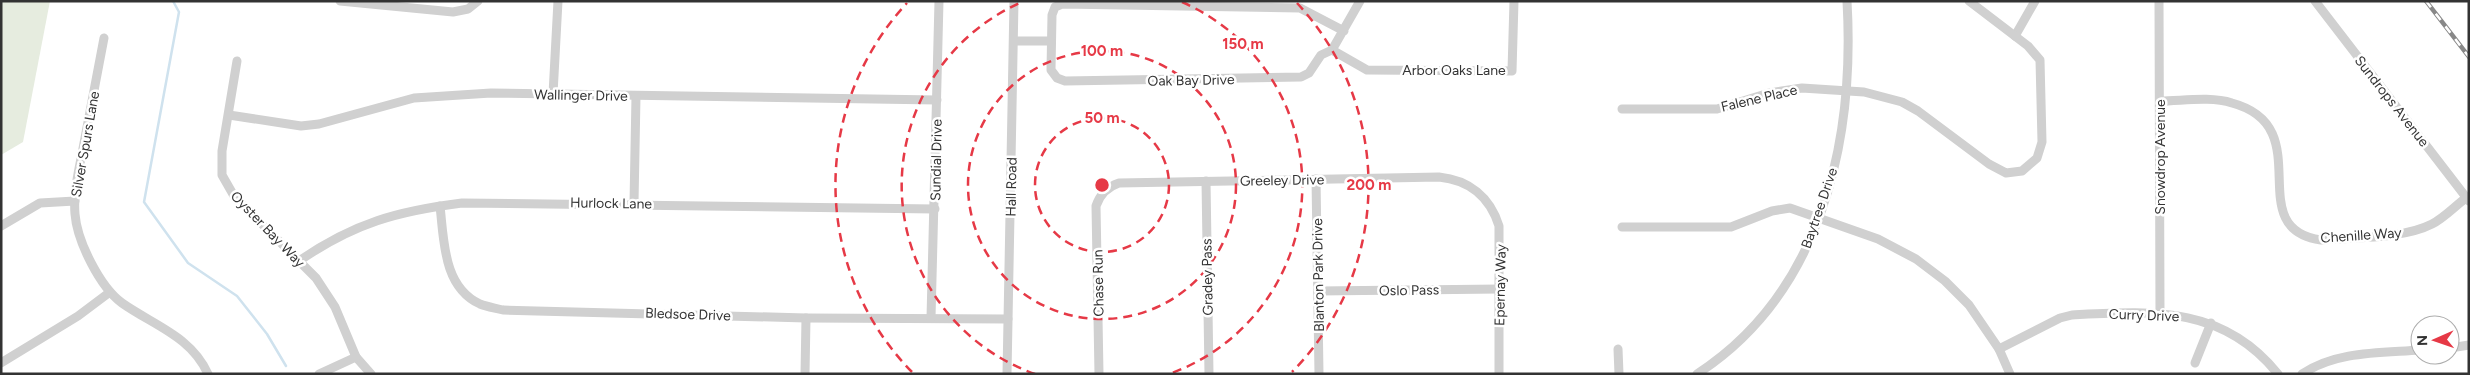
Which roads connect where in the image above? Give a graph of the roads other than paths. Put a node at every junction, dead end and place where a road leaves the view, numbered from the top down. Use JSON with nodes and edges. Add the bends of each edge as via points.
{"nodes":[{"id":1,"x":340,"y":1,"type":"edge"},
{"id":2,"x":478,"y":1,"type":"edge"},
{"id":3,"x":558,"y":1,"type":"edge"},
{"id":4,"x":939,"y":1,"type":"edge"},
{"id":5,"x":1014,"y":1,"type":"edge"},
{"id":6,"x":1360,"y":1,"type":"edge"},
{"id":7,"x":1514,"y":1,"type":"edge"},
{"id":8,"x":1848,"y":1,"type":"edge"},
{"id":9,"x":1969,"y":1,"type":"edge"},
{"id":10,"x":2035,"y":1,"type":"edge"},
{"id":11,"x":2160,"y":1,"type":"edge"},
{"id":12,"x":2315,"y":1,"type":"edge"},
{"id":13,"x":1344,"y":31,"type":"junction"},
{"id":14,"x":2015,"y":36,"type":"junction"},
{"id":15,"x":104,"y":38,"type":"dead end"},
{"id":16,"x":1014,"y":41,"type":"junction"},
{"id":17,"x":1050,"y":41,"type":"junction"},
{"id":18,"x":1332,"y":50,"type":"junction"},
{"id":19,"x":237,"y":61,"type":"dead end"},
{"id":20,"x":1847,"y":90,"type":"junction"},
{"id":21,"x":553,"y":94,"type":"junction"},
{"id":22,"x":636,"y":96,"type":"junction"},
{"id":23,"x":938,"y":100,"type":"junction"},
{"id":24,"x":2160,"y":101,"type":"junction"},
{"id":25,"x":1622,"y":109,"type":"dead end"},
{"id":26,"x":229,"y":115,"type":"junction"},
{"id":27,"x":1316,"y":179,"type":"junction"},
{"id":28,"x":1206,"y":181,"type":"junction"},
{"id":29,"x":1102,"y":193,"type":"joint"},
{"id":30,"x":1487,"y":200,"type":"joint"},
{"id":31,"x":2467,"y":200,"type":"edge"},
{"id":32,"x":75,"y":201,"type":"junction"},
{"id":33,"x":634,"y":203,"type":"junction"},
{"id":34,"x":440,"y":206,"type":"junction"},
{"id":35,"x":935,"y":208,"type":"junction"},
{"id":36,"x":1818,"y":218,"type":"junction"},
{"id":37,"x":1,"y":226,"type":"edge"},
{"id":38,"x":1622,"y":227,"type":"dead end"},
{"id":39,"x":300,"y":261,"type":"junction"},
{"id":40,"x":1500,"y":289,"type":"junction"},
{"id":41,"x":1318,"y":291,"type":"junction"},
{"id":42,"x":110,"y":292,"type":"junction"},
{"id":43,"x":2160,"y":314,"type":"junction"},
{"id":44,"x":806,"y":318,"type":"junction"},
{"id":45,"x":932,"y":318,"type":"junction"},
{"id":46,"x":1008,"y":319,"type":"junction"},
{"id":47,"x":2211,"y":323,"type":"junction"},
{"id":48,"x":1618,"y":349,"type":"dead end"},
{"id":49,"x":1999,"y":349,"type":"junction"},
{"id":50,"x":2410,"y":351,"type":"edge"},
{"id":51,"x":356,"y":357,"type":"junction"},
{"id":52,"x":2195,"y":363,"type":"dead end"},
{"id":53,"x":1,"y":364,"type":"edge"},
{"id":54,"x":1319,"y":372,"type":"edge"},
{"id":55,"x":208,"y":374,"type":"edge"},
{"id":56,"x":319,"y":374,"type":"edge"},
{"id":57,"x":371,"y":374,"type":"edge"},
{"id":58,"x":805,"y":374,"type":"edge"},
{"id":59,"x":1007,"y":374,"type":"edge"},
{"id":60,"x":1099,"y":374,"type":"edge"},
{"id":61,"x":1209,"y":374,"type":"edge"},
{"id":62,"x":1499,"y":374,"type":"edge"},
{"id":63,"x":1619,"y":374,"type":"edge"},
{"id":64,"x":1697,"y":374,"type":"edge"},
{"id":65,"x":2010,"y":374,"type":"edge"},
{"id":66,"x":2278,"y":374,"type":"edge"},
{"id":67,"x":2302,"y":374,"type":"edge"}],
"edges":[{"from":1,"to":2,"type":"street","via":[[445,12],[461,12]]},
{"from":3,"to":21,"type":"street"},
{"from":4,"to":23,"type":"street","name":"Sundial Drive"},
{"from":5,"to":16,"type":"street","name":"Hall Road"},
{"from":6,"to":13,"type":"street","name":"Oak Bay Drive"},
{"from":7,"to":18,"type":"street","name":"Arbor Oaks Lane","via":[[1512,71],[1367,70]]},
{"from":8,"to":20,"type":"street","name":"Baytree Drive","via":[[1850,49]]},
{"from":9,"to":14,"type":"street"},
{"from":10,"to":14,"type":"street"},
{"from":11,"to":24,"type":"street","name":"Snowdrop Avenue"},
{"from":12,"to":31,"type":"street","name":"Sundrops Avenue"},
{"from":13,"to":17,"type":"street","name":"Oak Bay Drive","via":[[1300,8],[1072,3],[1062,4],[1053,10]]},
{"from":13,"to":18,"type":"street","name":"Oak Bay Drive"},
{"from":14,"to":20,"type":"street","name":"Falene Place","via":[[2037,54],[2041,66],[2042,142],[2037,158],[2022,172],[2006,173],[1989,164],[1902,102],[1882,95]]},
{"from":15,"to":32,"type":"street","name":"Silver Spurs Lane"},
{"from":16,"to":17,"type":"street"},
{"from":16,"to":46,"type":"street","name":"Hall Road"},
{"from":17,"to":18,"type":"street","name":"Oak Bay Drive","via":[[1051,70],[1057,78],[1065,81],[1301,78],[1309,73],[1321,55]]},
{"from":19,"to":26,"type":"street","name":"Oyster Bay Way"},
{"from":20,"to":25,"type":"street","name":"Falene Place","via":[[1784,90],[1717,109]]},
{"from":20,"to":36,"type":"street","name":"Baytree Drive","via":[[1831,180]]},
{"from":21,"to":22,"type":"street","name":"Wallinger Drive"},
{"from":21,"to":26,"type":"street","name":"Wallinger Drive","via":[[491,93],[414,98],[301,126]]},
{"from":22,"to":23,"type":"street","name":"Wallinger Drive"},
{"from":22,"to":33,"type":"street"},
{"from":23,"to":35,"type":"street","name":"Sundial Drive"},
{"from":24,"to":31,"type":"street","name":"Chenille Way","via":[[2232,102],[2259,117],[2276,140],[2280,155],[2280,200],[2286,220],[2301,235],[2310,238],[2321,240],[2420,229]]},
{"from":24,"to":43,"type":"street","name":"Snowdrop Avenue"},
{"from":26,"to":39,"type":"street","name":"Oyster Bay Way","via":[[220,163],[227,185],[234,196]]},
{"from":27,"to":28,"type":"street","name":"Greeley Drive"},
{"from":27,"to":30,"type":"street","name":"Greeley Drive","via":[[1449,178],[1472,187]]},
{"from":27,"to":41,"type":"street","name":"Blanton Park Drive"},
{"from":28,"to":29,"type":"street","name":"Greeley Drive","via":[[1119,183]]},
{"from":28,"to":61,"type":"street","name":"Gradey Pass"},
{"from":29,"to":60,"type":"street","name":"Chase Run","via":[[1096,206]]},
{"from":30,"to":40,"type":"street","name":"Epernay Way","via":[[1499,226]]},
{"from":32,"to":37,"type":"street","via":[[40,203]]},
{"from":32,"to":42,"type":"street","name":"Silver Spurs Lane","via":[[80,234]]},
{"from":33,"to":34,"type":"street","name":"Hurlock Lane","via":[[492,202]]},
{"from":33,"to":35,"type":"street","name":"Hurlock Lane"},
{"from":34,"to":39,"type":"street","name":"Hurlock Lane","via":[[421,207],[383,217],[335,238]]},
{"from":34,"to":44,"type":"street","name":"Bledsoe Drive","via":[[450,272],[460,289],[480,304],[503,310]]},
{"from":35,"to":45,"type":"street","name":"Sundial Drive"},
{"from":36,"to":38,"type":"street","via":[[1800,210],[1781,208],[1732,227]]},
{"from":36,"to":49,"type":"street","via":[[1878,239],[1916,260],[1969,305]]},
{"from":36,"to":64,"type":"street","name":"Baytree Drive","via":[[1794,274],[1771,309],[1732,349]]},
{"from":39,"to":51,"type":"street","name":"Oyster Bay Way","via":[[335,307]]},
{"from":40,"to":41,"type":"street","name":"Oslo Pass"},
{"from":40,"to":62,"type":"street","name":"Epernay Way"},
{"from":41,"to":54,"type":"street","name":"Blanton Park Drive"},
{"from":42,"to":53,"type":"street"},
{"from":42,"to":55,"type":"street","name":"Silver Spurs Lane","via":[[134,311],[175,334],[196,352]]},
{"from":43,"to":47,"type":"street","name":"Curry Drive","via":[[2188,316]]},
{"from":43,"to":49,"type":"street","name":"Curry Drive","via":[[2072,315]]},
{"from":44,"to":45,"type":"street","name":"Bledsoe Drive"},
{"from":44,"to":58,"type":"street"},
{"from":45,"to":46,"type":"street","name":"Bledsoe Drive"},
{"from":46,"to":59,"type":"street","name":"Hall Road"},
{"from":47,"to":52,"type":"street"},
{"from":47,"to":66,"type":"street","name":"Curry Drive","via":[[2251,345]]},
{"from":48,"to":63,"type":"street"},
{"from":49,"to":65,"type":"street"},
{"from":50,"to":67,"type":"street","via":[[2326,360]]},
{"from":51,"to":56,"type":"street"},
{"from":51,"to":57,"type":"street","name":"Oyster Bay Way"}]}
